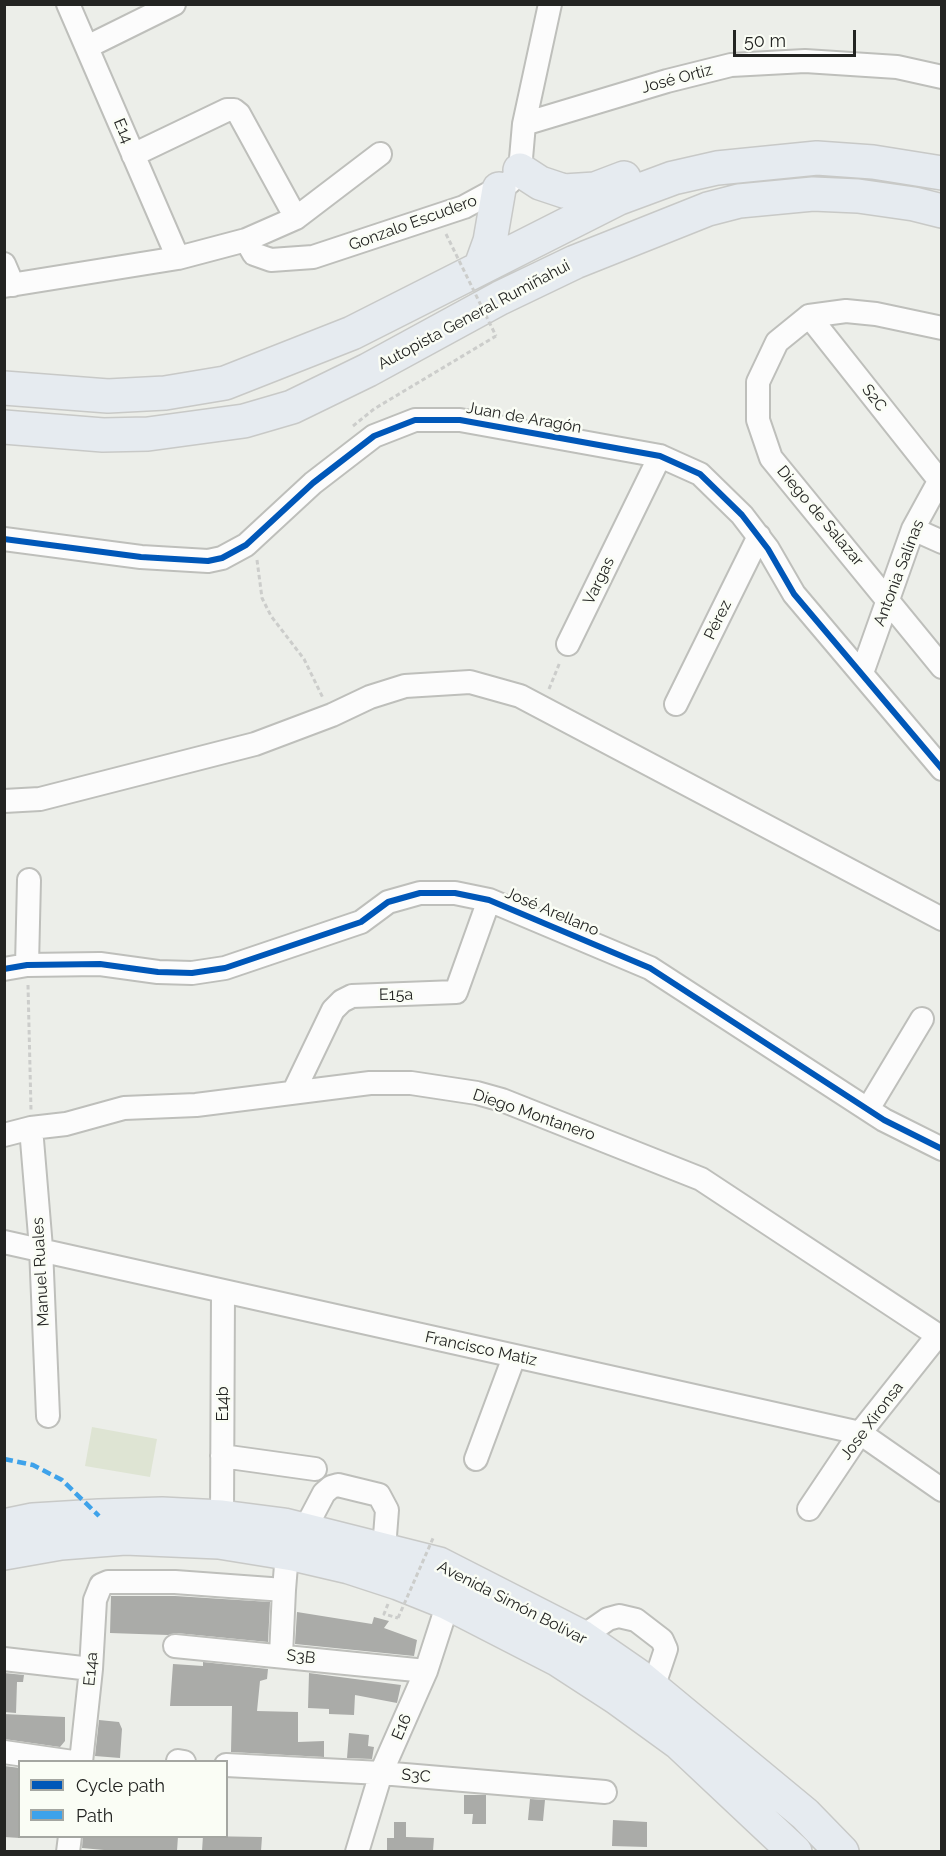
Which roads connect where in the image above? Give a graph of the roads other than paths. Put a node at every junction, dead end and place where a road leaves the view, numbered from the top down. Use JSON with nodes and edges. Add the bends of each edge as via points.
{"nodes":[{"id":1,"x":68,"y":4,"type":"edge"},
{"id":2,"x":174,"y":4,"type":"edge"},
{"id":3,"x":550,"y":4,"type":"edge"},
{"id":4,"x":87,"y":47,"type":"junction"},
{"id":5,"x":942,"y":77,"type":"edge"},
{"id":6,"x":524,"y":124,"type":"junction"},
{"id":7,"x":380,"y":154,"type":"dead end"},
{"id":8,"x":133,"y":155,"type":"junction"},
{"id":9,"x":780,"y":160,"type":"junction"},
{"id":10,"x":942,"y":173,"type":"edge"},
{"id":11,"x":510,"y":179,"type":"junction"},
{"id":12,"x":942,"y":211,"type":"edge"},
{"id":13,"x":296,"y":218,"type":"junction"},
{"id":14,"x":246,"y":240,"type":"junction"},
{"id":15,"x":178,"y":258,"type":"junction"},
{"id":16,"x":4,"y":264,"type":"edge"},
{"id":17,"x":481,"y":266,"type":"junction"},
{"id":18,"x":9,"y":286,"type":"edge"},
{"id":19,"x":809,"y":316,"type":"junction"},
{"id":20,"x":942,"y":328,"type":"edge"},
{"id":21,"x":4,"y":388,"type":"edge"},
{"id":22,"x":4,"y":427,"type":"edge"},
{"id":23,"x":660,"y":456,"type":"junction"},
{"id":24,"x":940,"y":478,"type":"edge"},
{"id":25,"x":913,"y":529,"type":"junction"},
{"id":26,"x":759,"y":536,"type":"junction"},
{"id":27,"x":4,"y":538,"type":"edge"},
{"id":28,"x":942,"y":542,"type":"edge"},
{"id":29,"x":889,"y":599,"type":"junction"},
{"id":30,"x":568,"y":644,"type":"road end"},
{"id":31,"x":942,"y":667,"type":"edge"},
{"id":32,"x":862,"y":673,"type":"junction"},
{"id":33,"x":676,"y":704,"type":"dead end"},
{"id":34,"x":942,"y":769,"type":"edge"},
{"id":35,"x":4,"y":801,"type":"edge"},
{"id":36,"x":29,"y":880,"type":"dead end"},
{"id":37,"x":489,"y":900,"type":"junction"},
{"id":38,"x":942,"y":920,"type":"edge"},
{"id":39,"x":27,"y":965,"type":"junction"},
{"id":40,"x":4,"y":969,"type":"edge"},
{"id":41,"x":922,"y":1019,"type":"dead end"},
{"id":42,"x":294,"y":1091,"type":"junction"},
{"id":43,"x":868,"y":1109,"type":"junction"},
{"id":44,"x":31,"y":1128,"type":"junction"},
{"id":45,"x":4,"y":1135,"type":"edge"},
{"id":46,"x":942,"y":1149,"type":"edge"},
{"id":47,"x":4,"y":1242,"type":"edge"},
{"id":48,"x":41,"y":1248,"type":"junction"},
{"id":49,"x":223,"y":1292,"type":"junction"},
{"id":50,"x":940,"y":1336,"type":"edge"},
{"id":51,"x":514,"y":1357,"type":"junction"},
{"id":52,"x":48,"y":1416,"type":"dead end"},
{"id":53,"x":860,"y":1433,"type":"junction"},
{"id":54,"x":222,"y":1456,"type":"junction"},
{"id":55,"x":477,"y":1460,"type":"dead end"},
{"id":56,"x":315,"y":1469,"type":"dead end"},
{"id":57,"x":942,"y":1490,"type":"edge"},
{"id":58,"x":809,"y":1509,"type":"dead end"},
{"id":59,"x":222,"y":1517,"type":"junction"},
{"id":60,"x":4,"y":1526,"type":"edge"},
{"id":61,"x":296,"y":1541,"type":"junction"},
{"id":62,"x":384,"y":1549,"type":"junction"},
{"id":63,"x":4,"y":1553,"type":"edge"},
{"id":64,"x":284,"y":1590,"type":"junction"},
{"id":65,"x":448,"y":1603,"type":"junction"},
{"id":66,"x":582,"y":1637,"type":"junction"},
{"id":67,"x":175,"y":1646,"type":"dead end"},
{"id":68,"x":281,"y":1655,"type":"junction"},
{"id":69,"x":4,"y":1659,"type":"edge"},
{"id":70,"x":91,"y":1669,"type":"junction"},
{"id":71,"x":426,"y":1671,"type":"junction"},
{"id":72,"x":653,"y":1688,"type":"junction"},
{"id":73,"x":4,"y":1752,"type":"edge"},
{"id":74,"x":66,"y":1760,"type":"edge"},
{"id":75,"x":81,"y":1760,"type":"edge"},
{"id":76,"x":228,"y":1766,"type":"edge"},
{"id":77,"x":381,"y":1773,"type":"junction"},
{"id":78,"x":605,"y":1792,"type":"dead end"},
{"id":79,"x":357,"y":1851,"type":"edge"},
{"id":80,"x":795,"y":1851,"type":"edge"},
{"id":81,"x":842,"y":1851,"type":"edge"}],
"edges":[{"from":1,"to":4,"type":"street","name":"E14"},
{"from":2,"to":4,"type":"street"},
{"from":3,"to":6,"type":"street"},
{"from":4,"to":8,"type":"street","name":"E14"},
{"from":5,"to":6,"type":"street","name":"José Ortiz","via":[[897,67],[805,61],[731,65]]},
{"from":6,"to":11,"type":"street"},
{"from":7,"to":13,"type":"street"},
{"from":8,"to":13,"type":"street","via":[[234,110]]},
{"from":8,"to":15,"type":"street","name":"E14"},
{"from":9,"to":10,"type":"highway","via":[[873,162]]},
{"from":9,"to":11,"type":"highway","via":[[713,154],[679,160],[595,189],[578,191]]},
{"from":9,"to":17,"type":"highway","via":[[674,178],[619,198]]},
{"from":11,"to":14,"type":"street","name":"Gonzalo Escudero","via":[[464,207],[313,257],[271,260],[254,254]]},
{"from":11,"to":17,"type":"highway"},
{"from":12,"to":22,"type":"highway","name":"Autopista General Rumiñahui","via":[[858,196],[813,194],[739,201],[708,209],[575,262],[292,407],[244,421],[148,434],[103,435]]},
{"from":13,"to":14,"type":"street"},
{"from":14,"to":15,"type":"street"},
{"from":15,"to":18,"type":"street"},
{"from":16,"to":18,"type":"street"},
{"from":17,"to":21,"type":"highway","via":[[352,333],[225,382],[165,393],[108,396]]},
{"from":19,"to":20,"type":"street","via":[[846,311]]},
{"from":19,"to":24,"type":"street","name":"S2C"},
{"from":19,"to":29,"type":"street","name":"Diego de Salazar","via":[[777,342],[758,382],[758,420],[771,458]]},
{"from":23,"to":26,"type":"street","name":"Juan de Aragón","via":[[708,480]]},
{"from":23,"to":27,"type":"street","name":"Juan de Aragón","via":[[460,420],[415,420],[386,429],[360,446],[235,552],[208,561],[141,557]]},
{"from":23,"to":30,"type":"street","name":"Vargas"},
{"from":24,"to":25,"type":"street","name":"Antonia Salinas"},
{"from":25,"to":28,"type":"street"},
{"from":25,"to":29,"type":"street","name":"Antonia Salinas"},
{"from":26,"to":32,"type":"street","name":"Juan de Aragón","via":[[794,594]]},
{"from":26,"to":33,"type":"street","name":"Pérez"},
{"from":29,"to":31,"type":"street","name":"Diego de Salazar"},
{"from":29,"to":32,"type":"street","name":"Antonia Salinas"},
{"from":32,"to":34,"type":"street","name":"Juan de Aragón"},
{"from":35,"to":38,"type":"street","via":[[40,799],[244,747],[405,686],[470,682],[498,688],[541,707]]},
{"from":36,"to":39,"type":"street"},
{"from":37,"to":39,"type":"street","name":"José Arellano","via":[[455,893],[420,893],[388,902],[361,922],[225,968],[192,973],[100,964]]},
{"from":37,"to":42,"type":"street","name":"E15a","via":[[456,992],[352,996],[342,1001],[333,1010]]},
{"from":37,"to":43,"type":"street","name":"José Arellano","via":[[650,968]]},
{"from":39,"to":40,"type":"street","name":"José Arellano"},
{"from":41,"to":43,"type":"street"},
{"from":42,"to":44,"type":"street","name":"Diego Montanero","via":[[196,1105],[124,1108],[66,1124]]},
{"from":42,"to":50,"type":"street","name":"Diego Montanero","via":[[411,1083],[502,1100],[701,1179]]},
{"from":43,"to":46,"type":"street","name":"José Arellano"},
{"from":44,"to":45,"type":"street","name":"Diego Montanero"},
{"from":44,"to":48,"type":"street","name":"Manuel Ruales"},
{"from":47,"to":48,"type":"street","name":"Francisco Matiz"},
{"from":48,"to":49,"type":"street","name":"Francisco Matiz"},
{"from":48,"to":52,"type":"street","name":"Manuel Ruales"},
{"from":49,"to":51,"type":"street","name":"Francisco Matiz"},
{"from":49,"to":54,"type":"street","name":"E14b"},
{"from":50,"to":53,"type":"street","name":"Jose Xironsa"},
{"from":51,"to":53,"type":"street","name":"Francisco Matiz"},
{"from":51,"to":55,"type":"street"},
{"from":53,"to":57,"type":"street","name":"Francisco Matiz"},
{"from":53,"to":58,"type":"street","name":"Jose Xironsa"},
{"from":54,"to":56,"type":"street"},
{"from":54,"to":59,"type":"street","name":"E14b"},
{"from":59,"to":60,"type":"highway","name":"Avenida Simón Bolívar","via":[[99,1516]]},
{"from":59,"to":61,"type":"highway","name":"Avenida Simón Bolívar"},
{"from":61,"to":62,"type":"highway","name":"Avenida Simón Bolívar"},
{"from":61,"to":62,"type":"street","via":[[324,1493],[338,1485],[379,1495],[385,1501]]},
{"from":61,"to":63,"type":"highway","name":"Avenida Simón Bolívar","via":[[125,1538]]},
{"from":61,"to":64,"type":"street"},
{"from":61,"to":65,"type":"highway","name":"Avenida Simón Bolívar","via":[[349,1567]]},
{"from":62,"to":66,"type":"highway","name":"Avenida Simón Bolívar","via":[[439,1564]]},
{"from":64,"to":68,"type":"street"},
{"from":64,"to":70,"type":"street","name":"E14a","via":[[233,1584],[108,1582],[97,1591]]},
{"from":65,"to":71,"type":"street","name":"E16"},
{"from":65,"to":80,"type":"highway","name":"Avenida Simón Bolívar","via":[[557,1659],[680,1743]]},
{"from":66,"to":72,"type":"highway","name":"Avenida Simón Bolívar"},
{"from":66,"to":72,"type":"street","via":[[608,1619],[619,1616],[636,1620],[662,1640],[666,1649]]},
{"from":67,"to":68,"type":"street","name":"S3B"},
{"from":68,"to":71,"type":"street","name":"S3B"},
{"from":69,"to":70,"type":"street"},
{"from":70,"to":75,"type":"street","name":"E14a"},
{"from":71,"to":77,"type":"street","name":"E16"},
{"from":72,"to":81,"type":"highway","name":"Avenida Simón Bolívar","via":[[805,1814]]},
{"from":73,"to":74,"type":"street"},
{"from":76,"to":77,"type":"street","name":"S3C"},
{"from":77,"to":78,"type":"street","name":"S3C"},
{"from":77,"to":79,"type":"street","name":"E16"}]}
